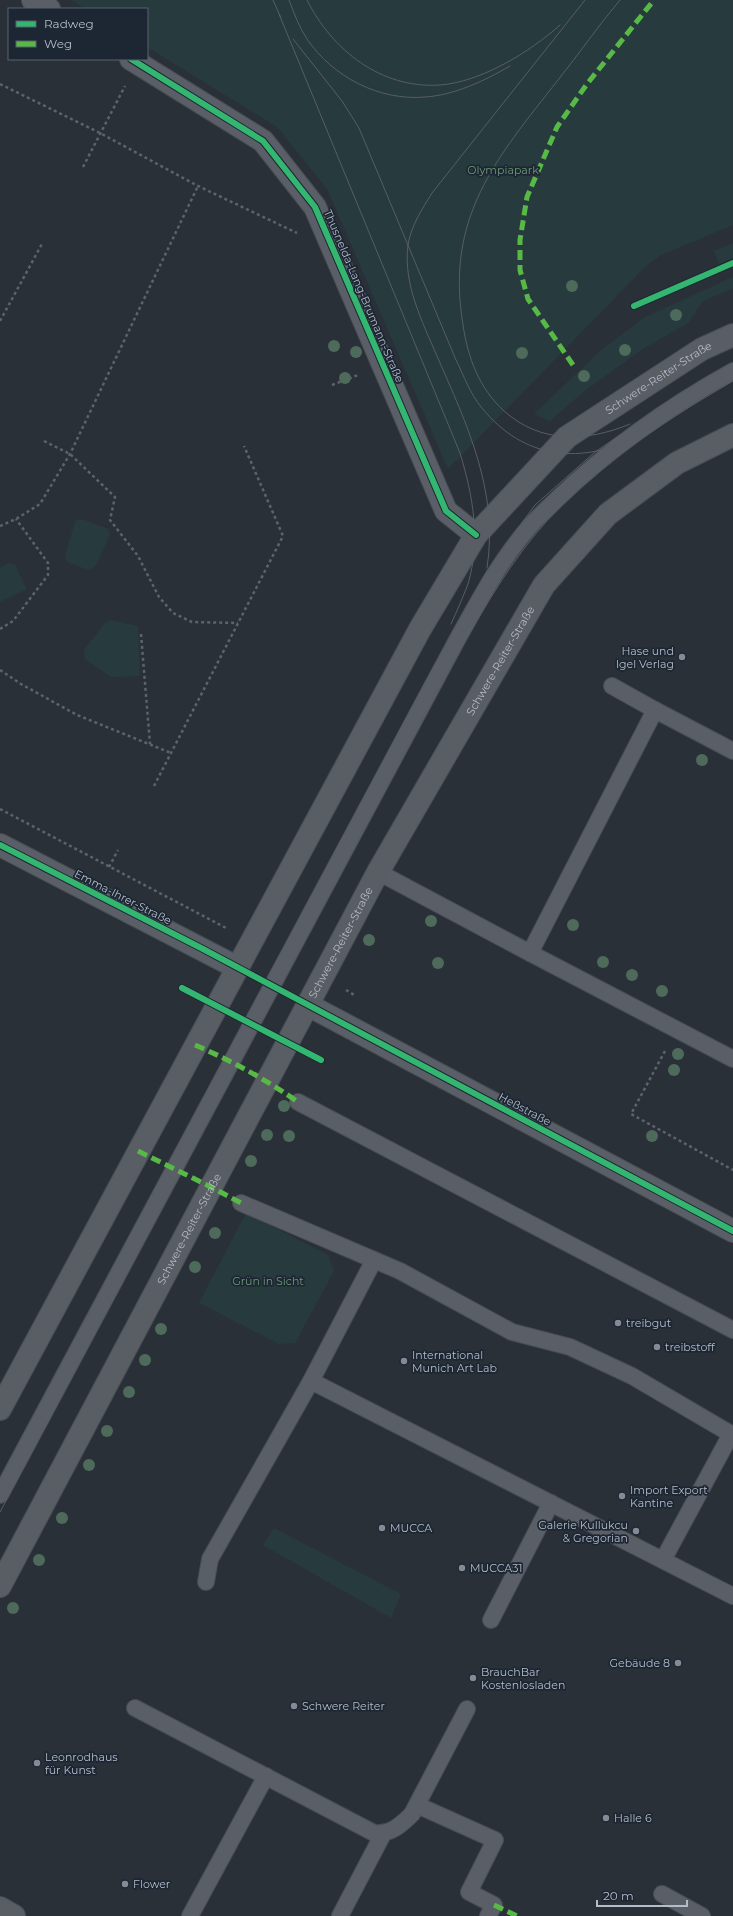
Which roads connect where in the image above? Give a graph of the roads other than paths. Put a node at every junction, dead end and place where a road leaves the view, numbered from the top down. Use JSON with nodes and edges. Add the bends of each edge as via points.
{"nodes":[{"id":1,"x":33,"y":0,"type":"edge"},
{"id":2,"x":46,"y":8,"type":"edge"},
{"id":3,"x":134,"y":61,"type":"edge"},
{"id":4,"x":733,"y":335,"type":"edge"},
{"id":5,"x":733,"y":371,"type":"edge"},
{"id":6,"x":733,"y":435,"type":"edge"},
{"id":7,"x":476,"y":535,"type":"junction"},
{"id":8,"x":612,"y":686,"type":"dead end"},
{"id":9,"x":655,"y":710,"type":"junction"},
{"id":10,"x":733,"y":751,"type":"edge"},
{"id":11,"x":0,"y":845,"type":"edge"},
{"id":12,"x":378,"y":872,"type":"junction"},
{"id":13,"x":530,"y":953,"type":"junction"},
{"id":14,"x":236,"y":967,"type":"junction"},
{"id":15,"x":308,"y":1005,"type":"junction"},
{"id":16,"x":733,"y":1059,"type":"edge"},
{"id":17,"x":298,"y":1102,"type":"dead end"},
{"id":18,"x":241,"y":1203,"type":"dead end"},
{"id":19,"x":733,"y":1231,"type":"edge"},
{"id":20,"x":374,"y":1260,"type":"junction"},
{"id":21,"x":733,"y":1330,"type":"edge"},
{"id":22,"x":311,"y":1381,"type":"junction"},
{"id":23,"x":0,"y":1409,"type":"edge"},
{"id":24,"x":732,"y":1434,"type":"edge"},
{"id":25,"x":0,"y":1495,"type":"edge"},
{"id":26,"x":551,"y":1503,"type":"junction"},
{"id":27,"x":663,"y":1560,"type":"junction"},
{"id":28,"x":206,"y":1582,"type":"dead end"},
{"id":29,"x":0,"y":1586,"type":"edge"},
{"id":30,"x":733,"y":1596,"type":"edge"},
{"id":31,"x":491,"y":1620,"type":"dead end"},
{"id":32,"x":135,"y":1708,"type":"dead end"},
{"id":33,"x":467,"y":1709,"type":"dead end"},
{"id":34,"x":266,"y":1776,"type":"junction"},
{"id":35,"x":417,"y":1805,"type":"junction"},
{"id":36,"x":383,"y":1834,"type":"junction"},
{"id":37,"x":662,"y":1894,"type":"dead end"},
{"id":38,"x":0,"y":1908,"type":"edge"},
{"id":39,"x":14,"y":1916,"type":"edge"},
{"id":40,"x":190,"y":1916,"type":"edge"},
{"id":41,"x":340,"y":1916,"type":"edge"},
{"id":42,"x":488,"y":1916,"type":"edge"},
{"id":43,"x":702,"y":1916,"type":"edge"}],
"edges":[{"from":1,"to":2,"type":"street"},
{"from":3,"to":7,"type":"street","name":"Thusnelda-Lang-Brumann-Straße","via":[[263,141],[315,207],[446,511]]},
{"from":4,"to":7,"type":"main road","name":"Schwere-Reiter-Straße","via":[[702,349],[567,437]]},
{"from":5,"to":25,"type":"lane","via":[[653,421],[603,459],[531,524],[506,556],[457,640]]},
{"from":6,"to":12,"type":"main road","name":"Schwere-Reiter-Straße","via":[[677,463],[608,514],[544,585]]},
{"from":7,"to":14,"type":"main road","name":"Schwere-Reiter-Straße","via":[[420,629]]},
{"from":8,"to":9,"type":"lane"},
{"from":9,"to":10,"type":"lane"},
{"from":9,"to":13,"type":"lane"},
{"from":11,"to":14,"type":"street","name":"Emma-Ihrer-Straße"},
{"from":12,"to":13,"type":"lane"},
{"from":12,"to":15,"type":"main road","name":"Schwere-Reiter-Straße"},
{"from":13,"to":16,"type":"lane"},
{"from":14,"to":23,"type":"main road","name":"Schwere-Reiter-Straße"},
{"from":15,"to":19,"type":"street","name":"Heßstraße"},
{"from":15,"to":29,"type":"main road","name":"Schwere-Reiter-Straße"},
{"from":17,"to":21,"type":"lane"},
{"from":18,"to":20,"type":"lane"},
{"from":20,"to":22,"type":"lane"},
{"from":20,"to":24,"type":"lane","via":[[400,1271],[512,1332],[570,1347],[632,1376]]},
{"from":22,"to":26,"type":"lane"},
{"from":22,"to":28,"type":"lane","via":[[210,1559]]},
{"from":24,"to":27,"type":"lane"},
{"from":26,"to":27,"type":"lane"},
{"from":26,"to":31,"type":"lane"},
{"from":27,"to":30,"type":"lane"},
{"from":32,"to":34,"type":"lane"},
{"from":33,"to":35,"type":"lane"},
{"from":34,"to":36,"type":"lane","via":[[374,1833]]},
{"from":34,"to":40,"type":"lane"},
{"from":35,"to":36,"type":"lane","via":[[403,1824]]},
{"from":35,"to":42,"type":"lane","via":[[495,1840],[470,1892],[494,1906]]},
{"from":36,"to":41,"type":"lane"},
{"from":37,"to":43,"type":"lane"},
{"from":38,"to":39,"type":"main road"}]}
